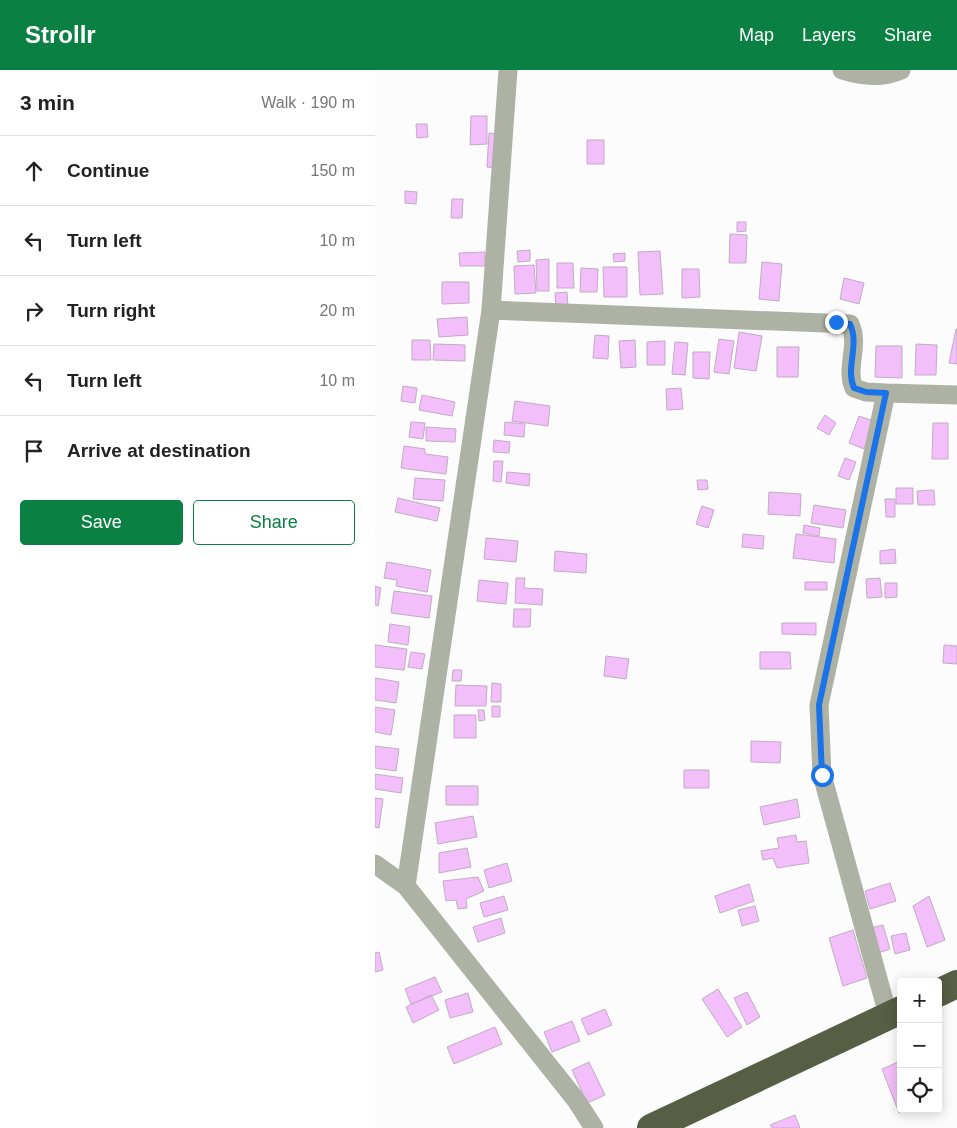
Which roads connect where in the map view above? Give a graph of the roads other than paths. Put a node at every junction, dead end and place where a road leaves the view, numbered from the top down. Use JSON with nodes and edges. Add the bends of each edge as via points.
{"nodes":[{"id":1,"x":508,"y":70,"type":"edge"},
{"id":2,"x":842,"y":70,"type":"edge"},
{"id":3,"x":901,"y":70,"type":"edge"},
{"id":4,"x":491,"y":310,"type":"junction"},
{"id":5,"x":886,"y":393,"type":"junction"},
{"id":6,"x":957,"y":396,"type":"edge"},
{"id":7,"x":375,"y":864,"type":"edge"},
{"id":8,"x":405,"y":886,"type":"junction"},
{"id":9,"x":957,"y":984,"type":"edge"},
{"id":10,"x":942,"y":991,"type":"edge"},
{"id":11,"x":895,"y":1012,"type":"edge"},
{"id":12,"x":594,"y":1128,"type":"edge"},
{"id":13,"x":651,"y":1128,"type":"edge"}],
"edges":[{"from":1,"to":4,"type":"street"},
{"from":2,"to":3,"type":"street","via":[[889,75]]},
{"from":4,"to":5,"type":"street","via":[[850,324],[855,334],[851,380],[854,388]]},
{"from":4,"to":8,"type":"street"},
{"from":5,"to":6,"type":"street"},
{"from":5,"to":11,"type":"street","via":[[819,705],[822,775]]},
{"from":7,"to":8,"type":"street"},
{"from":8,"to":12,"type":"street","via":[[576,1100]]},
{"from":9,"to":10,"type":"highway"},
{"from":11,"to":13,"type":"highway"}]}
